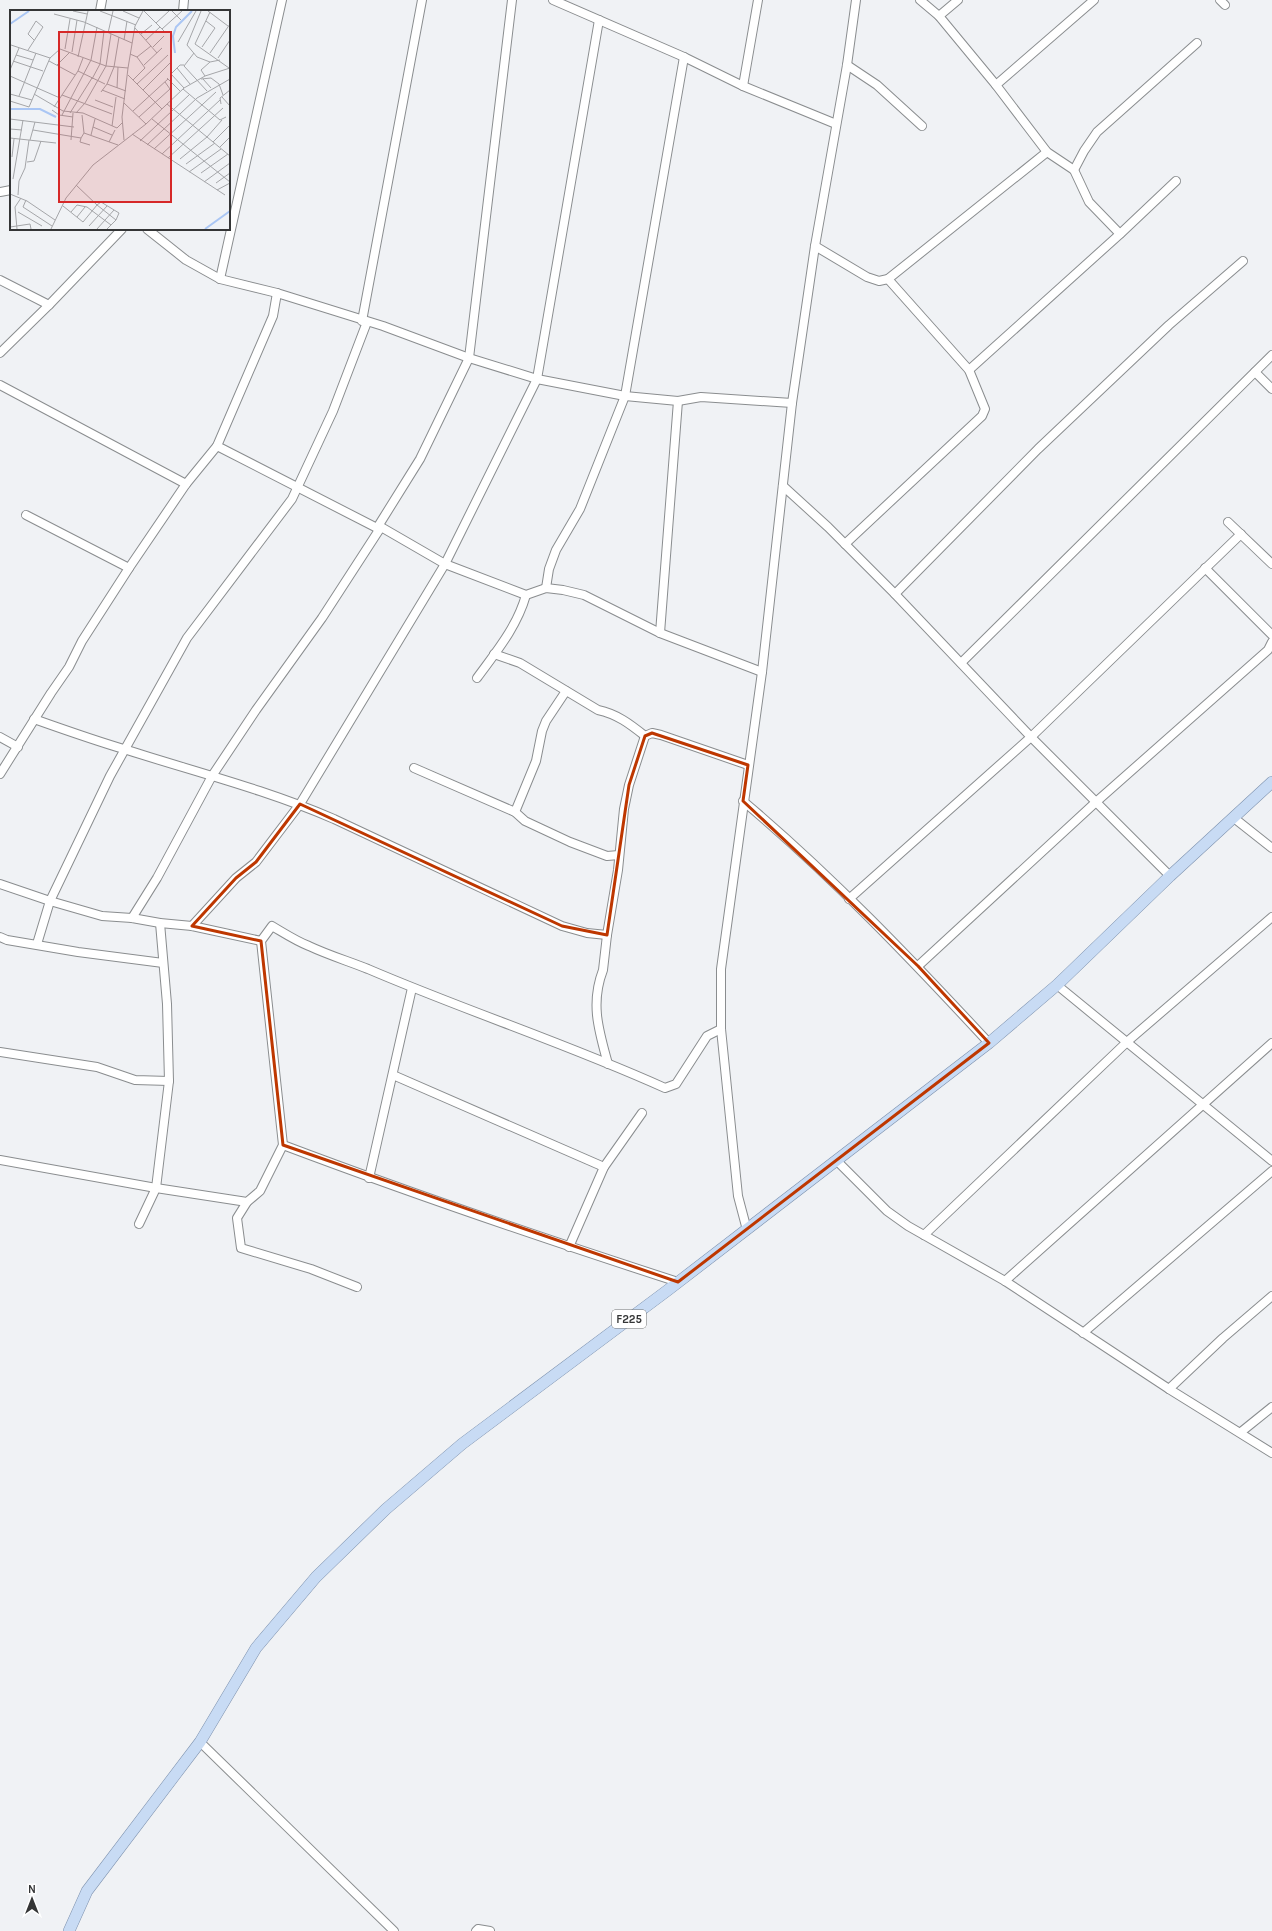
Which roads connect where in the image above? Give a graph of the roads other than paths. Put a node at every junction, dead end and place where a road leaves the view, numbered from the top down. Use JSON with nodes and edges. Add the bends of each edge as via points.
{"nodes":[{"id":1,"x":102,"y":0,"type":"edge"},
{"id":2,"x":184,"y":0,"type":"edge"},
{"id":3,"x":282,"y":0,"type":"edge"},
{"id":4,"x":422,"y":0,"type":"edge"},
{"id":5,"x":512,"y":0,"type":"edge"},
{"id":6,"x":758,"y":0,"type":"edge"},
{"id":7,"x":856,"y":0,"type":"edge"},
{"id":8,"x":920,"y":0,"type":"edge"},
{"id":9,"x":958,"y":0,"type":"edge"},
{"id":10,"x":1094,"y":0,"type":"edge"},
{"id":11,"x":559,"y":1,"type":"edge"},
{"id":12,"x":100,"y":10,"type":"edge"},
{"id":13,"x":182,"y":10,"type":"edge"},
{"id":14,"x":939,"y":16,"type":"junction"},
{"id":15,"x":599,"y":20,"type":"junction"},
{"id":16,"x":1197,"y":44,"type":"dead end"},
{"id":17,"x":684,"y":57,"type":"junction"},
{"id":18,"x":847,"y":65,"type":"junction"},
{"id":19,"x":996,"y":85,"type":"junction"},
{"id":20,"x":743,"y":86,"type":"junction"},
{"id":21,"x":836,"y":124,"type":"junction"},
{"id":22,"x":922,"y":126,"type":"dead end"},
{"id":23,"x":1047,"y":152,"type":"junction"},
{"id":24,"x":1074,"y":170,"type":"junction"},
{"id":25,"x":1176,"y":181,"type":"dead end"},
{"id":26,"x":10,"y":190,"type":"edge"},
{"id":27,"x":0,"y":192,"type":"edge"},
{"id":28,"x":121,"y":230,"type":"edge"},
{"id":29,"x":148,"y":230,"type":"edge"},
{"id":30,"x":1120,"y":234,"type":"junction"},
{"id":31,"x":815,"y":246,"type":"junction"},
{"id":32,"x":1243,"y":261,"type":"dead end"},
{"id":33,"x":220,"y":279,"type":"junction"},
{"id":34,"x":888,"y":279,"type":"junction"},
{"id":35,"x":0,"y":280,"type":"edge"},
{"id":36,"x":277,"y":293,"type":"junction"},
{"id":37,"x":49,"y":305,"type":"junction"},
{"id":38,"x":365,"y":322,"type":"junction"},
{"id":39,"x":0,"y":353,"type":"edge"},
{"id":40,"x":1272,"y":355,"type":"edge"},
{"id":41,"x":469,"y":358,"type":"junction"},
{"id":42,"x":969,"y":370,"type":"junction"},
{"id":43,"x":1254,"y":372,"type":"junction"},
{"id":44,"x":537,"y":379,"type":"junction"},
{"id":45,"x":0,"y":385,"type":"edge"},
{"id":46,"x":1272,"y":389,"type":"edge"},
{"id":47,"x":626,"y":396,"type":"junction"},
{"id":48,"x":678,"y":401,"type":"junction"},
{"id":49,"x":792,"y":403,"type":"junction"},
{"id":50,"x":217,"y":446,"type":"junction"},
{"id":51,"x":186,"y":484,"type":"junction"},
{"id":52,"x":783,"y":486,"type":"junction"},
{"id":53,"x":296,"y":488,"type":"junction"},
{"id":54,"x":26,"y":515,"type":"dead end"},
{"id":55,"x":1228,"y":522,"type":"dead end"},
{"id":56,"x":379,"y":527,"type":"junction"},
{"id":57,"x":1240,"y":534,"type":"junction"},
{"id":58,"x":845,"y":544,"type":"junction"},
{"id":59,"x":446,"y":564,"type":"junction"},
{"id":60,"x":1272,"y":564,"type":"edge"},
{"id":61,"x":129,"y":568,"type":"junction"},
{"id":62,"x":1205,"y":568,"type":"junction"},
{"id":63,"x":546,"y":588,"type":"junction"},
{"id":64,"x":895,"y":594,"type":"junction"},
{"id":65,"x":526,"y":595,"type":"junction"},
{"id":66,"x":660,"y":633,"type":"junction"},
{"id":67,"x":1272,"y":635,"type":"edge"},
{"id":68,"x":1272,"y":642,"type":"edge"},
{"id":69,"x":494,"y":654,"type":"junction"},
{"id":70,"x":961,"y":663,"type":"junction"},
{"id":71,"x":762,"y":672,"type":"junction"},
{"id":72,"x":477,"y":678,"type":"dead end"},
{"id":73,"x":566,"y":691,"type":"junction"},
{"id":74,"x":34,"y":719,"type":"junction"},
{"id":75,"x":645,"y":736,"type":"junction"},
{"id":76,"x":0,"y":737,"type":"edge"},
{"id":77,"x":1031,"y":737,"type":"junction"},
{"id":78,"x":18,"y":747,"type":"junction"},
{"id":79,"x":125,"y":750,"type":"junction"},
{"id":80,"x":748,"y":765,"type":"junction"},
{"id":81,"x":414,"y":768,"type":"dead end"},
{"id":82,"x":0,"y":774,"type":"edge"},
{"id":83,"x":212,"y":776,"type":"junction"},
{"id":84,"x":1272,"y":782,"type":"edge"},
{"id":85,"x":743,"y":801,"type":"junction"},
{"id":86,"x":1096,"y":802,"type":"junction"},
{"id":87,"x":300,"y":804,"type":"junction"},
{"id":88,"x":516,"y":812,"type":"junction"},
{"id":89,"x":1234,"y":818,"type":"junction"},
{"id":90,"x":1272,"y":848,"type":"edge"},
{"id":91,"x":619,"y":855,"type":"junction"},
{"id":92,"x":1170,"y":876,"type":"junction"},
{"id":93,"x":0,"y":884,"type":"edge"},
{"id":94,"x":849,"y":899,"type":"junction"},
{"id":95,"x":50,"y":902,"type":"junction"},
{"id":96,"x":1272,"y":917,"type":"edge"},
{"id":97,"x":132,"y":918,"type":"junction"},
{"id":98,"x":160,"y":923,"type":"junction"},
{"id":99,"x":192,"y":926,"type":"junction"},
{"id":100,"x":607,"y":935,"type":"junction"},
{"id":101,"x":0,"y":937,"type":"edge"},
{"id":102,"x":261,"y":941,"type":"junction"},
{"id":103,"x":37,"y":944,"type":"junction"},
{"id":104,"x":163,"y":963,"type":"junction"},
{"id":105,"x":918,"y":966,"type":"junction"},
{"id":106,"x":1057,"y":985,"type":"junction"},
{"id":107,"x":412,"y":988,"type":"junction"},
{"id":108,"x":721,"y":1029,"type":"junction"},
{"id":109,"x":1128,"y":1041,"type":"junction"},
{"id":110,"x":989,"y":1043,"type":"junction"},
{"id":111,"x":1272,"y":1043,"type":"edge"},
{"id":112,"x":0,"y":1052,"type":"edge"},
{"id":113,"x":608,"y":1064,"type":"junction"},
{"id":114,"x":393,"y":1075,"type":"junction"},
{"id":115,"x":168,"y":1081,"type":"junction"},
{"id":116,"x":1203,"y":1104,"type":"junction"},
{"id":117,"x":642,"y":1113,"type":"dead end"},
{"id":118,"x":283,"y":1145,"type":"junction"},
{"id":119,"x":0,"y":1160,"type":"edge"},
{"id":120,"x":836,"y":1160,"type":"junction"},
{"id":121,"x":1272,"y":1160,"type":"edge"},
{"id":122,"x":604,"y":1167,"type":"junction"},
{"id":123,"x":1272,"y":1171,"type":"edge"},
{"id":124,"x":370,"y":1178,"type":"junction"},
{"id":125,"x":156,"y":1188,"type":"junction"},
{"id":126,"x":247,"y":1202,"type":"junction"},
{"id":127,"x":139,"y":1224,"type":"dead end"},
{"id":128,"x":747,"y":1230,"type":"junction"},
{"id":129,"x":924,"y":1235,"type":"junction"},
{"id":130,"x":569,"y":1247,"type":"junction"},
{"id":131,"x":1005,"y":1281,"type":"junction"},
{"id":132,"x":678,"y":1282,"type":"junction"},
{"id":133,"x":357,"y":1287,"type":"dead end"},
{"id":134,"x":1272,"y":1296,"type":"edge"},
{"id":135,"x":1083,"y":1333,"type":"junction"},
{"id":136,"x":1169,"y":1389,"type":"junction"},
{"id":137,"x":1272,"y":1407,"type":"edge"},
{"id":138,"x":1241,"y":1432,"type":"junction"},
{"id":139,"x":1272,"y":1453,"type":"edge"},
{"id":140,"x":200,"y":1742,"type":"junction"},
{"id":141,"x":69,"y":1931,"type":"edge"},
{"id":142,"x":394,"y":1931,"type":"edge"},
{"id":143,"x":476,"y":1931,"type":"edge"},
{"id":144,"x":490,"y":1931,"type":"edge"}],
"edges":[{"from":1,"to":12,"type":"street"},
{"from":2,"to":13,"type":"street"},
{"from":3,"to":33,"type":"street"},
{"from":4,"to":38,"type":"street"},
{"from":5,"to":41,"type":"street"},
{"from":6,"to":20,"type":"street"},
{"from":7,"to":18,"type":"street"},
{"from":8,"to":14,"type":"street"},
{"from":9,"to":14,"type":"street"},
{"from":10,"to":19,"type":"street"},
{"from":11,"to":15,"type":"street"},
{"from":14,"to":19,"type":"street"},
{"from":15,"to":17,"type":"street"},
{"from":15,"to":44,"type":"street"},
{"from":16,"to":24,"type":"street","via":[[1097,132]]},
{"from":17,"to":20,"type":"street"},
{"from":17,"to":47,"type":"street"},
{"from":18,"to":21,"type":"street"},
{"from":18,"to":22,"type":"street","via":[[877,85]]},
{"from":19,"to":23,"type":"street"},
{"from":20,"to":21,"type":"street"},
{"from":21,"to":31,"type":"street"},
{"from":23,"to":24,"type":"street"},
{"from":23,"to":34,"type":"street"},
{"from":24,"to":30,"type":"street","via":[[1089,202]]},
{"from":25,"to":30,"type":"street"},
{"from":26,"to":27,"type":"street"},
{"from":28,"to":37,"type":"street"},
{"from":29,"to":33,"type":"street","via":[[186,260]]},
{"from":30,"to":42,"type":"street"},
{"from":31,"to":34,"type":"street","via":[[867,277],[879,281]]},
{"from":31,"to":49,"type":"street"},
{"from":32,"to":64,"type":"street","via":[[1169,325],[1038,449]]},
{"from":33,"to":36,"type":"street"},
{"from":34,"to":42,"type":"street"},
{"from":35,"to":37,"type":"street"},
{"from":36,"to":38,"type":"street"},
{"from":36,"to":50,"type":"street","via":[[273,316]]},
{"from":37,"to":39,"type":"street"},
{"from":38,"to":41,"type":"street","via":[[383,326]]},
{"from":38,"to":53,"type":"street","via":[[333,411]]},
{"from":40,"to":43,"type":"street"},
{"from":41,"to":44,"type":"street"},
{"from":41,"to":56,"type":"street","via":[[420,459]]},
{"from":42,"to":58,"type":"street","via":[[985,409],[982,416]]},
{"from":43,"to":46,"type":"street"},
{"from":43,"to":70,"type":"street"},
{"from":44,"to":47,"type":"street"},
{"from":44,"to":59,"type":"street"},
{"from":45,"to":51,"type":"street"},
{"from":47,"to":48,"type":"street"},
{"from":47,"to":63,"type":"street","via":[[580,509],[556,550]]},
{"from":48,"to":49,"type":"street","via":[[701,397]]},
{"from":48,"to":66,"type":"street"},
{"from":49,"to":52,"type":"street"},
{"from":50,"to":51,"type":"street"},
{"from":50,"to":53,"type":"street"},
{"from":51,"to":61,"type":"street"},
{"from":52,"to":58,"type":"street"},
{"from":52,"to":71,"type":"street"},
{"from":53,"to":56,"type":"street"},
{"from":53,"to":79,"type":"street","via":[[292,499],[187,638]]},
{"from":54,"to":61,"type":"street"},
{"from":55,"to":57,"type":"street"},
{"from":56,"to":59,"type":"street"},
{"from":56,"to":83,"type":"street","via":[[322,618]]},
{"from":57,"to":60,"type":"street"},
{"from":57,"to":62,"type":"street"},
{"from":58,"to":64,"type":"street"},
{"from":59,"to":65,"type":"street"},
{"from":59,"to":87,"type":"street"},
{"from":61,"to":74,"type":"street","via":[[82,641],[69,668]]},
{"from":62,"to":67,"type":"street"},
{"from":62,"to":77,"type":"street"},
{"from":63,"to":65,"type":"street"},
{"from":63,"to":66,"type":"street","via":[[584,595]]},
{"from":64,"to":70,"type":"street"},
{"from":65,"to":69,"type":"street","via":[[522,610]]},
{"from":66,"to":71,"type":"street"},
{"from":68,"to":86,"type":"street","via":[[1268,650]]},
{"from":69,"to":72,"type":"street"},
{"from":69,"to":73,"type":"street","via":[[520,663]]},
{"from":70,"to":77,"type":"street"},
{"from":71,"to":80,"type":"street"},
{"from":73,"to":75,"type":"street","via":[[598,710],[623,719]]},
{"from":73,"to":88,"type":"street","via":[[546,722],[536,761]]},
{"from":74,"to":78,"type":"street"},
{"from":74,"to":79,"type":"street"},
{"from":75,"to":80,"type":"street","via":[[652,733],[661,735]]},
{"from":75,"to":91,"type":"street","via":[[629,785]]},
{"from":76,"to":78,"type":"street"},
{"from":77,"to":86,"type":"street"},
{"from":77,"to":94,"type":"street"},
{"from":78,"to":82,"type":"street"},
{"from":79,"to":83,"type":"street"},
{"from":79,"to":95,"type":"street"},
{"from":80,"to":85,"type":"street"},
{"from":81,"to":88,"type":"street"},
{"from":83,"to":87,"type":"street"},
{"from":83,"to":97,"type":"street","via":[[157,878]]},
{"from":84,"to":89,"type":"main road","number":"F225"},
{"from":85,"to":94,"type":"street"},
{"from":85,"to":108,"type":"street","via":[[721,969]]},
{"from":86,"to":92,"type":"street"},
{"from":86,"to":105,"type":"street"},
{"from":87,"to":99,"type":"street","via":[[256,862],[236,878]]},
{"from":87,"to":100,"type":"street","via":[[562,926]]},
{"from":88,"to":91,"type":"street","via":[[525,821],[570,842],[607,856]]},
{"from":89,"to":90,"type":"street"},
{"from":89,"to":92,"type":"main road","number":"F225"},
{"from":91,"to":100,"type":"street"},
{"from":92,"to":106,"type":"main road","number":"F225"},
{"from":93,"to":95,"type":"street"},
{"from":94,"to":105,"type":"street"},
{"from":95,"to":97,"type":"street","via":[[102,916]]},
{"from":95,"to":103,"type":"street"},
{"from":96,"to":109,"type":"street"},
{"from":97,"to":98,"type":"street"},
{"from":98,"to":99,"type":"street"},
{"from":98,"to":104,"type":"street"},
{"from":99,"to":102,"type":"street"},
{"from":100,"to":113,"type":"street","via":[[603,970],[597,986],[596,1020]]},
{"from":101,"to":103,"type":"street"},
{"from":102,"to":107,"type":"street","via":[[272,926],[307,946]]},
{"from":102,"to":118,"type":"street"},
{"from":103,"to":104,"type":"street"},
{"from":104,"to":115,"type":"street","via":[[167,1004]]},
{"from":105,"to":110,"type":"street"},
{"from":106,"to":109,"type":"street"},
{"from":106,"to":110,"type":"main road","number":"F225"},
{"from":107,"to":113,"type":"street"},
{"from":107,"to":114,"type":"street"},
{"from":108,"to":113,"type":"street","via":[[707,1036],[676,1084],[665,1088]]},
{"from":108,"to":128,"type":"street","via":[[738,1196]]},
{"from":109,"to":116,"type":"street"},
{"from":109,"to":129,"type":"street"},
{"from":110,"to":120,"type":"main road","number":"F225"},
{"from":111,"to":116,"type":"street"},
{"from":112,"to":115,"type":"street","via":[[97,1067],[135,1080]]},
{"from":114,"to":122,"type":"street"},
{"from":114,"to":124,"type":"street"},
{"from":115,"to":125,"type":"street"},
{"from":116,"to":121,"type":"street"},
{"from":116,"to":131,"type":"street"},
{"from":117,"to":122,"type":"street"},
{"from":118,"to":124,"type":"street"},
{"from":118,"to":126,"type":"street","via":[[260,1191]]},
{"from":119,"to":125,"type":"street"},
{"from":120,"to":128,"type":"main road","number":"F225"},
{"from":120,"to":129,"type":"street","via":[[887,1211]]},
{"from":122,"to":130,"type":"street"},
{"from":123,"to":135,"type":"street"},
{"from":124,"to":130,"type":"street"},
{"from":125,"to":126,"type":"street"},
{"from":125,"to":127,"type":"street"},
{"from":126,"to":133,"type":"street","via":[[237,1218],[242,1248],[311,1269]]},
{"from":128,"to":132,"type":"main road","number":"F225"},
{"from":129,"to":131,"type":"street"},
{"from":130,"to":132,"type":"street"},
{"from":131,"to":135,"type":"street"},
{"from":132,"to":140,"type":"main road","number":"F225","via":[[462,1444],[386,1509],[316,1577],[256,1648]]},
{"from":134,"to":136,"type":"street"},
{"from":135,"to":136,"type":"street"},
{"from":136,"to":138,"type":"street"},
{"from":137,"to":138,"type":"street"},
{"from":138,"to":139,"type":"street"},
{"from":140,"to":141,"type":"main road","number":"F225","via":[[87,1891]]},
{"from":140,"to":142,"type":"street"},
{"from":143,"to":144,"type":"street"}]}
